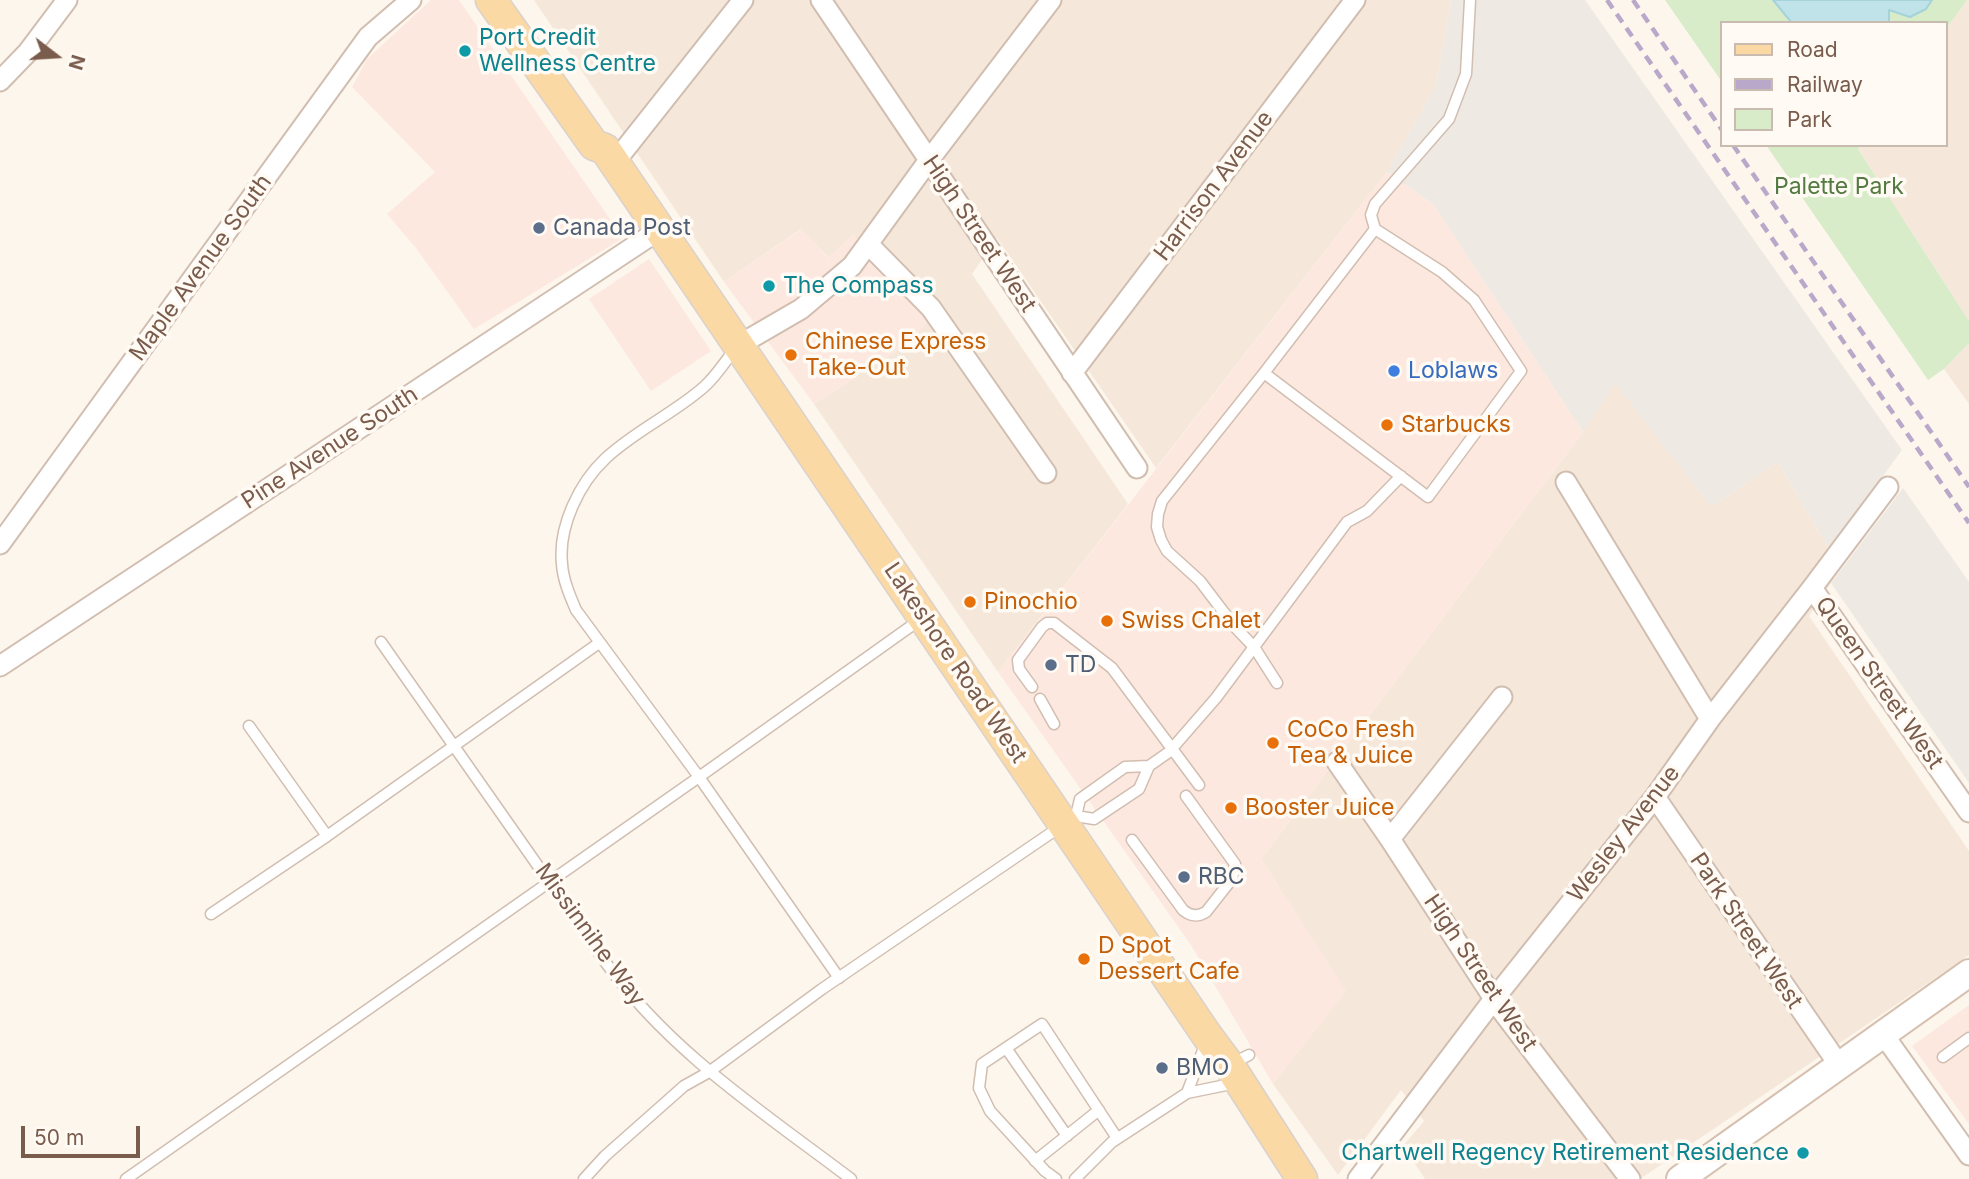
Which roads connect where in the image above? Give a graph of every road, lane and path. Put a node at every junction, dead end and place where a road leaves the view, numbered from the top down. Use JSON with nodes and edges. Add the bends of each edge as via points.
{"nodes":[{"id":1,"x":67,"y":0,"type":"edge"},
{"id":2,"x":411,"y":0,"type":"edge"},
{"id":3,"x":491,"y":0,"type":"edge"},
{"id":4,"x":513,"y":0,"type":"edge"},
{"id":5,"x":743,"y":0,"type":"edge"},
{"id":6,"x":821,"y":0,"type":"edge"},
{"id":7,"x":1052,"y":0,"type":"edge"},
{"id":8,"x":1355,"y":0,"type":"edge"},
{"id":9,"x":1470,"y":0,"type":"edge"},
{"id":10,"x":0,"y":81,"type":"edge"},
{"id":11,"x":610,"y":156,"type":"junction"},
{"id":12,"x":929,"y":160,"type":"junction"},
{"id":13,"x":1375,"y":229,"type":"junction"},
{"id":14,"x":659,"y":230,"type":"junction"},
{"id":15,"x":868,"y":244,"type":"junction"},
{"id":16,"x":739,"y":345,"type":"junction"},
{"id":17,"x":1072,"y":373,"type":"junction"},
{"id":18,"x":1264,"y":373,"type":"junction"},
{"id":19,"x":1137,"y":468,"type":"dead end"},
{"id":20,"x":1046,"y":473,"type":"dead end"},
{"id":21,"x":1401,"y":476,"type":"junction"},
{"id":22,"x":1566,"y":482,"type":"dead end"},
{"id":23,"x":1888,"y":487,"type":"dead end"},
{"id":24,"x":0,"y":544,"type":"edge"},
{"id":25,"x":1812,"y":588,"type":"junction"},
{"id":26,"x":924,"y":617,"type":"junction"},
{"id":27,"x":381,"y":642,"type":"dead end"},
{"id":28,"x":599,"y":643,"type":"junction"},
{"id":29,"x":1254,"y":647,"type":"junction"},
{"id":30,"x":0,"y":666,"type":"edge"},
{"id":31,"x":1277,"y":683,"type":"dead end"},
{"id":32,"x":1032,"y":687,"type":"dead end"},
{"id":33,"x":1502,"y":697,"type":"dead end"},
{"id":34,"x":1040,"y":699,"type":"dead end"},
{"id":35,"x":1710,"y":719,"type":"junction"},
{"id":36,"x":1054,"y":724,"type":"dead end"},
{"id":37,"x":249,"y":726,"type":"dead end"},
{"id":38,"x":454,"y":747,"type":"junction"},
{"id":39,"x":1172,"y":748,"type":"junction"},
{"id":40,"x":1336,"y":762,"type":"dead end"},
{"id":41,"x":1149,"y":766,"type":"junction"},
{"id":42,"x":699,"y":776,"type":"junction"},
{"id":43,"x":1199,"y":785,"type":"dead end"},
{"id":44,"x":1186,"y":796,"type":"dead end"},
{"id":45,"x":1654,"y":797,"type":"junction"},
{"id":46,"x":1969,"y":812,"type":"edge"},
{"id":47,"x":1070,"y":820,"type":"junction"},
{"id":48,"x":327,"y":836,"type":"junction"},
{"id":49,"x":1390,"y":839,"type":"junction"},
{"id":50,"x":1132,"y":840,"type":"dead end"},
{"id":51,"x":550,"y":881,"type":"junction"},
{"id":52,"x":211,"y":914,"type":"dead end"},
{"id":53,"x":1969,"y":973,"type":"edge"},
{"id":54,"x":839,"y":978,"type":"junction"},
{"id":55,"x":1494,"y":999,"type":"junction"},
{"id":56,"x":1883,"y":1034,"type":"junction"},
{"id":57,"x":1208,"y":1037,"type":"junction"},
{"id":58,"x":1969,"y":1038,"type":"edge"},
{"id":59,"x":1006,"y":1048,"type":"junction"},
{"id":60,"x":1943,"y":1057,"type":"dead end"},
{"id":61,"x":1839,"y":1065,"type":"junction"},
{"id":62,"x":1239,"y":1067,"type":"junction"},
{"id":63,"x":709,"y":1072,"type":"junction"},
{"id":64,"x":1187,"y":1093,"type":"junction"},
{"id":65,"x":1099,"y":1111,"type":"junction"},
{"id":66,"x":1067,"y":1136,"type":"junction"},
{"id":67,"x":1117,"y":1138,"type":"junction"},
{"id":68,"x":1969,"y":1155,"type":"edge"},
{"id":69,"x":1035,"y":1161,"type":"junction"},
{"id":70,"x":127,"y":1179,"type":"edge"},
{"id":71,"x":584,"y":1179,"type":"edge"},
{"id":72,"x":851,"y":1179,"type":"edge"},
{"id":73,"x":1056,"y":1179,"type":"edge"},
{"id":74,"x":1075,"y":1179,"type":"edge"},
{"id":75,"x":1302,"y":1179,"type":"edge"},
{"id":76,"x":1358,"y":1179,"type":"edge"},
{"id":77,"x":1630,"y":1179,"type":"edge"},
{"id":78,"x":1680,"y":1179,"type":"edge"}],
"edges":[{"from":1,"to":10,"type":"street","via":[[29,52]]},
{"from":2,"to":24,"type":"street","name":"Maple Avenue South","via":[[368,37]]},
{"from":3,"to":11,"type":"main road","name":"Lakeshore Road West","via":[[594,145]]},
{"from":4,"to":11,"type":"main road","name":"Lakeshore Road West","via":[[608,135]]},
{"from":5,"to":11,"type":"street"},
{"from":6,"to":12,"type":"street","name":"High Street West"},
{"from":7,"to":12,"type":"street"},
{"from":8,"to":17,"type":"street","name":"Harrison Avenue"},
{"from":9,"to":13,"type":"lane","via":[[1466,74],[1449,119],[1375,204],[1371,215]]},
{"from":11,"to":14,"type":"main road","name":"Lakeshore Road West"},
{"from":12,"to":15,"type":"street"},
{"from":12,"to":17,"type":"street","name":"High Street West"},
{"from":13,"to":18,"type":"lane"},
{"from":13,"to":21,"type":"lane","via":[[1442,272],[1474,300],[1521,371],[1428,497]]},
{"from":14,"to":16,"type":"main road","name":"Lakeshore Road West"},
{"from":14,"to":30,"type":"street","name":"Pine Avenue South"},
{"from":15,"to":16,"type":"street","via":[[852,266],[801,309]]},
{"from":15,"to":20,"type":"street","via":[[931,308]]},
{"from":16,"to":26,"type":"main road","name":"Lakeshore Road West"},
{"from":16,"to":28,"type":"lane","via":[[706,385],[606,458],[577,498],[562,542],[562,564],[576,610]]},
{"from":17,"to":19,"type":"street","name":"High Street West"},
{"from":18,"to":21,"type":"lane"},
{"from":18,"to":29,"type":"lane","via":[[1162,501],[1157,514],[1167,551],[1200,581]]},
{"from":21,"to":29,"type":"lane","via":[[1367,511],[1347,522]]},
{"from":22,"to":35,"type":"street"},
{"from":23,"to":25,"type":"street","name":"Wesley Avenue"},
{"from":25,"to":35,"type":"street","name":"Wesley Avenue"},
{"from":25,"to":46,"type":"street","name":"Queen Street West"},
{"from":26,"to":42,"type":"lane"},
{"from":26,"to":47,"type":"main road","name":"Lakeshore Road West"},
{"from":27,"to":38,"type":"lane","name":"Missinnihe Way"},
{"from":28,"to":38,"type":"lane"},
{"from":28,"to":42,"type":"lane"},
{"from":29,"to":31,"type":"lane"},
{"from":29,"to":39,"type":"lane"},
{"from":32,"to":39,"type":"lane","via":[[1019,670],[1018,660],[1050,622],[1105,662]]},
{"from":33,"to":49,"type":"street"},
{"from":34,"to":36,"type":"lane"},
{"from":35,"to":45,"type":"street","name":"Wesley Avenue"},
{"from":37,"to":48,"type":"lane"},
{"from":38,"to":48,"type":"lane"},
{"from":38,"to":51,"type":"lane","name":"Missinnihe Way"},
{"from":39,"to":41,"type":"lane"},
{"from":39,"to":43,"type":"lane"},
{"from":40,"to":49,"type":"street","name":"High Street West"},
{"from":41,"to":47,"type":"lane","via":[[1125,767],[1080,799]]},
{"from":41,"to":47,"type":"lane","via":[[1139,789],[1094,819]]},
{"from":42,"to":51,"type":"lane"},
{"from":42,"to":54,"type":"lane"},
{"from":44,"to":50,"type":"lane","via":[[1235,864],[1232,879],[1206,912],[1197,916],[1183,910]]},
{"from":45,"to":55,"type":"street","name":"Wesley Avenue"},
{"from":45,"to":61,"type":"street","name":"Park Street West"},
{"from":47,"to":54,"type":"lane"},
{"from":47,"to":57,"type":"main road","name":"Lakeshore Road West"},
{"from":48,"to":52,"type":"lane"},
{"from":49,"to":55,"type":"street","name":"High Street West"},
{"from":51,"to":63,"type":"lane","name":"Missinnihe Way","via":[[626,989]]},
{"from":51,"to":70,"type":"lane"},
{"from":53,"to":56,"type":"main road"},
{"from":54,"to":63,"type":"lane"},
{"from":55,"to":76,"type":"street","name":"Wesley Avenue"},
{"from":55,"to":77,"type":"street","name":"High Street West"},
{"from":56,"to":61,"type":"main road"},
{"from":56,"to":68,"type":"street"},
{"from":57,"to":62,"type":"main road","name":"Lakeshore Road West"},
{"from":57,"to":64,"type":"lane"},
{"from":58,"to":60,"type":"lane"},
{"from":59,"to":65,"type":"lane","via":[[1042,1024]]},
{"from":59,"to":66,"type":"lane"},
{"from":59,"to":69,"type":"lane","via":[[982,1064],[979,1088],[990,1111]]},
{"from":61,"to":78,"type":"main road"},
{"from":62,"to":64,"type":"lane"},
{"from":62,"to":75,"type":"main road","name":"Lakeshore Road West"},
{"from":63,"to":71,"type":"lane","via":[[684,1086]]},
{"from":63,"to":72,"type":"lane","name":"Missinnihe Way"},
{"from":64,"to":67,"type":"lane"},
{"from":65,"to":66,"type":"lane"},
{"from":65,"to":67,"type":"lane"},
{"from":66,"to":69,"type":"lane"},
{"from":67,"to":74,"type":"lane"},
{"from":69,"to":73,"type":"lane"}]}
